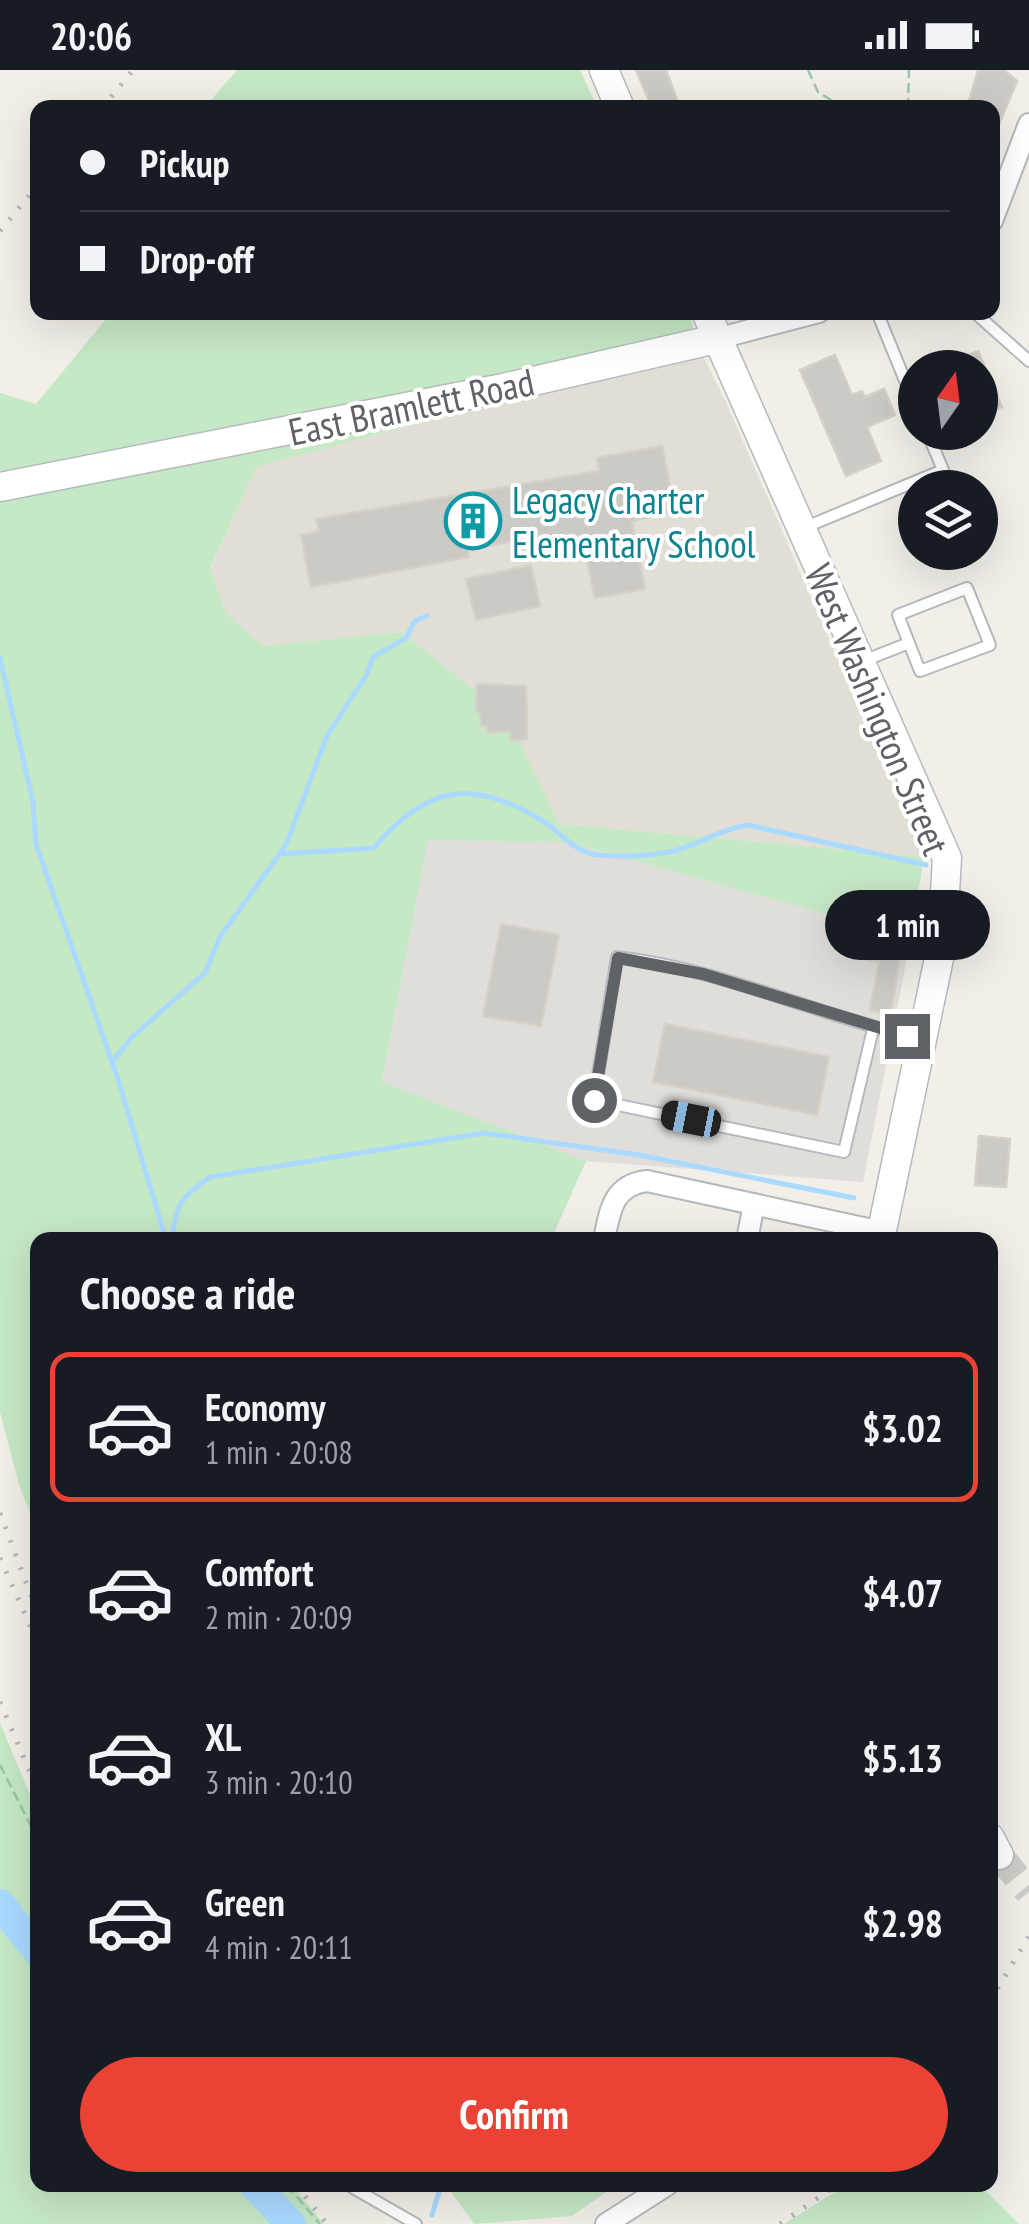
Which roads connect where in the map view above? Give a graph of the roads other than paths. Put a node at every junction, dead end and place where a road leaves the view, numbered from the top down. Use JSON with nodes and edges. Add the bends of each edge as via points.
{"nodes":[{"id":1,"x":604,"y":70,"type":"edge"},
{"id":2,"x":617,"y":100,"type":"edge"},
{"id":3,"x":1026,"y":138,"type":"edge"},
{"id":4,"x":1000,"y":176,"type":"edge"},
{"id":5,"x":709,"y":320,"type":"edge"},
{"id":6,"x":788,"y":320,"type":"edge"},
{"id":7,"x":880,"y":320,"type":"edge"},
{"id":8,"x":983,"y":320,"type":"edge"},
{"id":9,"x":716,"y":339,"type":"junction"},
{"id":10,"x":1029,"y":361,"type":"edge"},
{"id":11,"x":898,"y":363,"type":"edge"},
{"id":12,"x":935,"y":450,"type":"edge"},
{"id":13,"x":0,"y":487,"type":"edge"},
{"id":14,"x":800,"y":529,"type":"junction"},
{"id":15,"x":909,"y":643,"type":"junction"},
{"id":16,"x":860,"y":662,"type":"junction"},
{"id":17,"x":873,"y":1029,"type":"junction"},
{"id":18,"x":923,"y":1040,"type":"junction"},
{"id":19,"x":754,"y":1204,"type":"junction"},
{"id":20,"x":606,"y":1232,"type":"edge"},
{"id":21,"x":749,"y":1232,"type":"edge"},
{"id":22,"x":865,"y":1232,"type":"edge"},
{"id":23,"x":882,"y":1232,"type":"edge"},
{"id":24,"x":360,"y":2192,"type":"edge"},
{"id":25,"x":656,"y":2192,"type":"edge"},
{"id":26,"x":416,"y":2224,"type":"edge"},
{"id":27,"x":606,"y":2224,"type":"edge"}],
"edges":[{"from":1,"to":2,"type":"street"},
{"from":3,"to":4,"type":"street"},
{"from":5,"to":9,"type":"street","name":"West Washington Street"},
{"from":6,"to":9,"type":"street","name":"East Bramlett Road"},
{"from":7,"to":11,"type":"lane"},
{"from":8,"to":10,"type":"lane"},
{"from":9,"to":13,"type":"street","name":"East Bramlett Road"},
{"from":9,"to":14,"type":"street","name":"West Washington Street"},
{"from":12,"to":14,"type":"lane","via":[[943,470]]},
{"from":14,"to":16,"type":"street","name":"West Washington Street"},
{"from":15,"to":15,"type":"lane","via":[[898,615],[967,588],[990,645],[920,671]]},
{"from":15,"to":16,"type":"lane"},
{"from":16,"to":18,"type":"street","name":"West Washington Street","via":[[947,858],[942,944]]},
{"from":17,"to":17,"type":"lane","via":[[703,974],[618,958],[594,1100],[844,1152]]},
{"from":17,"to":18,"type":"lane"},
{"from":18,"to":23,"type":"street","name":"West Washington Street"},
{"from":19,"to":20,"type":"street","via":[[634,1183],[617,1194]]},
{"from":19,"to":21,"type":"street"},
{"from":19,"to":22,"type":"street"},
{"from":24,"to":26,"type":"lane"},
{"from":25,"to":27,"type":"street"}]}
